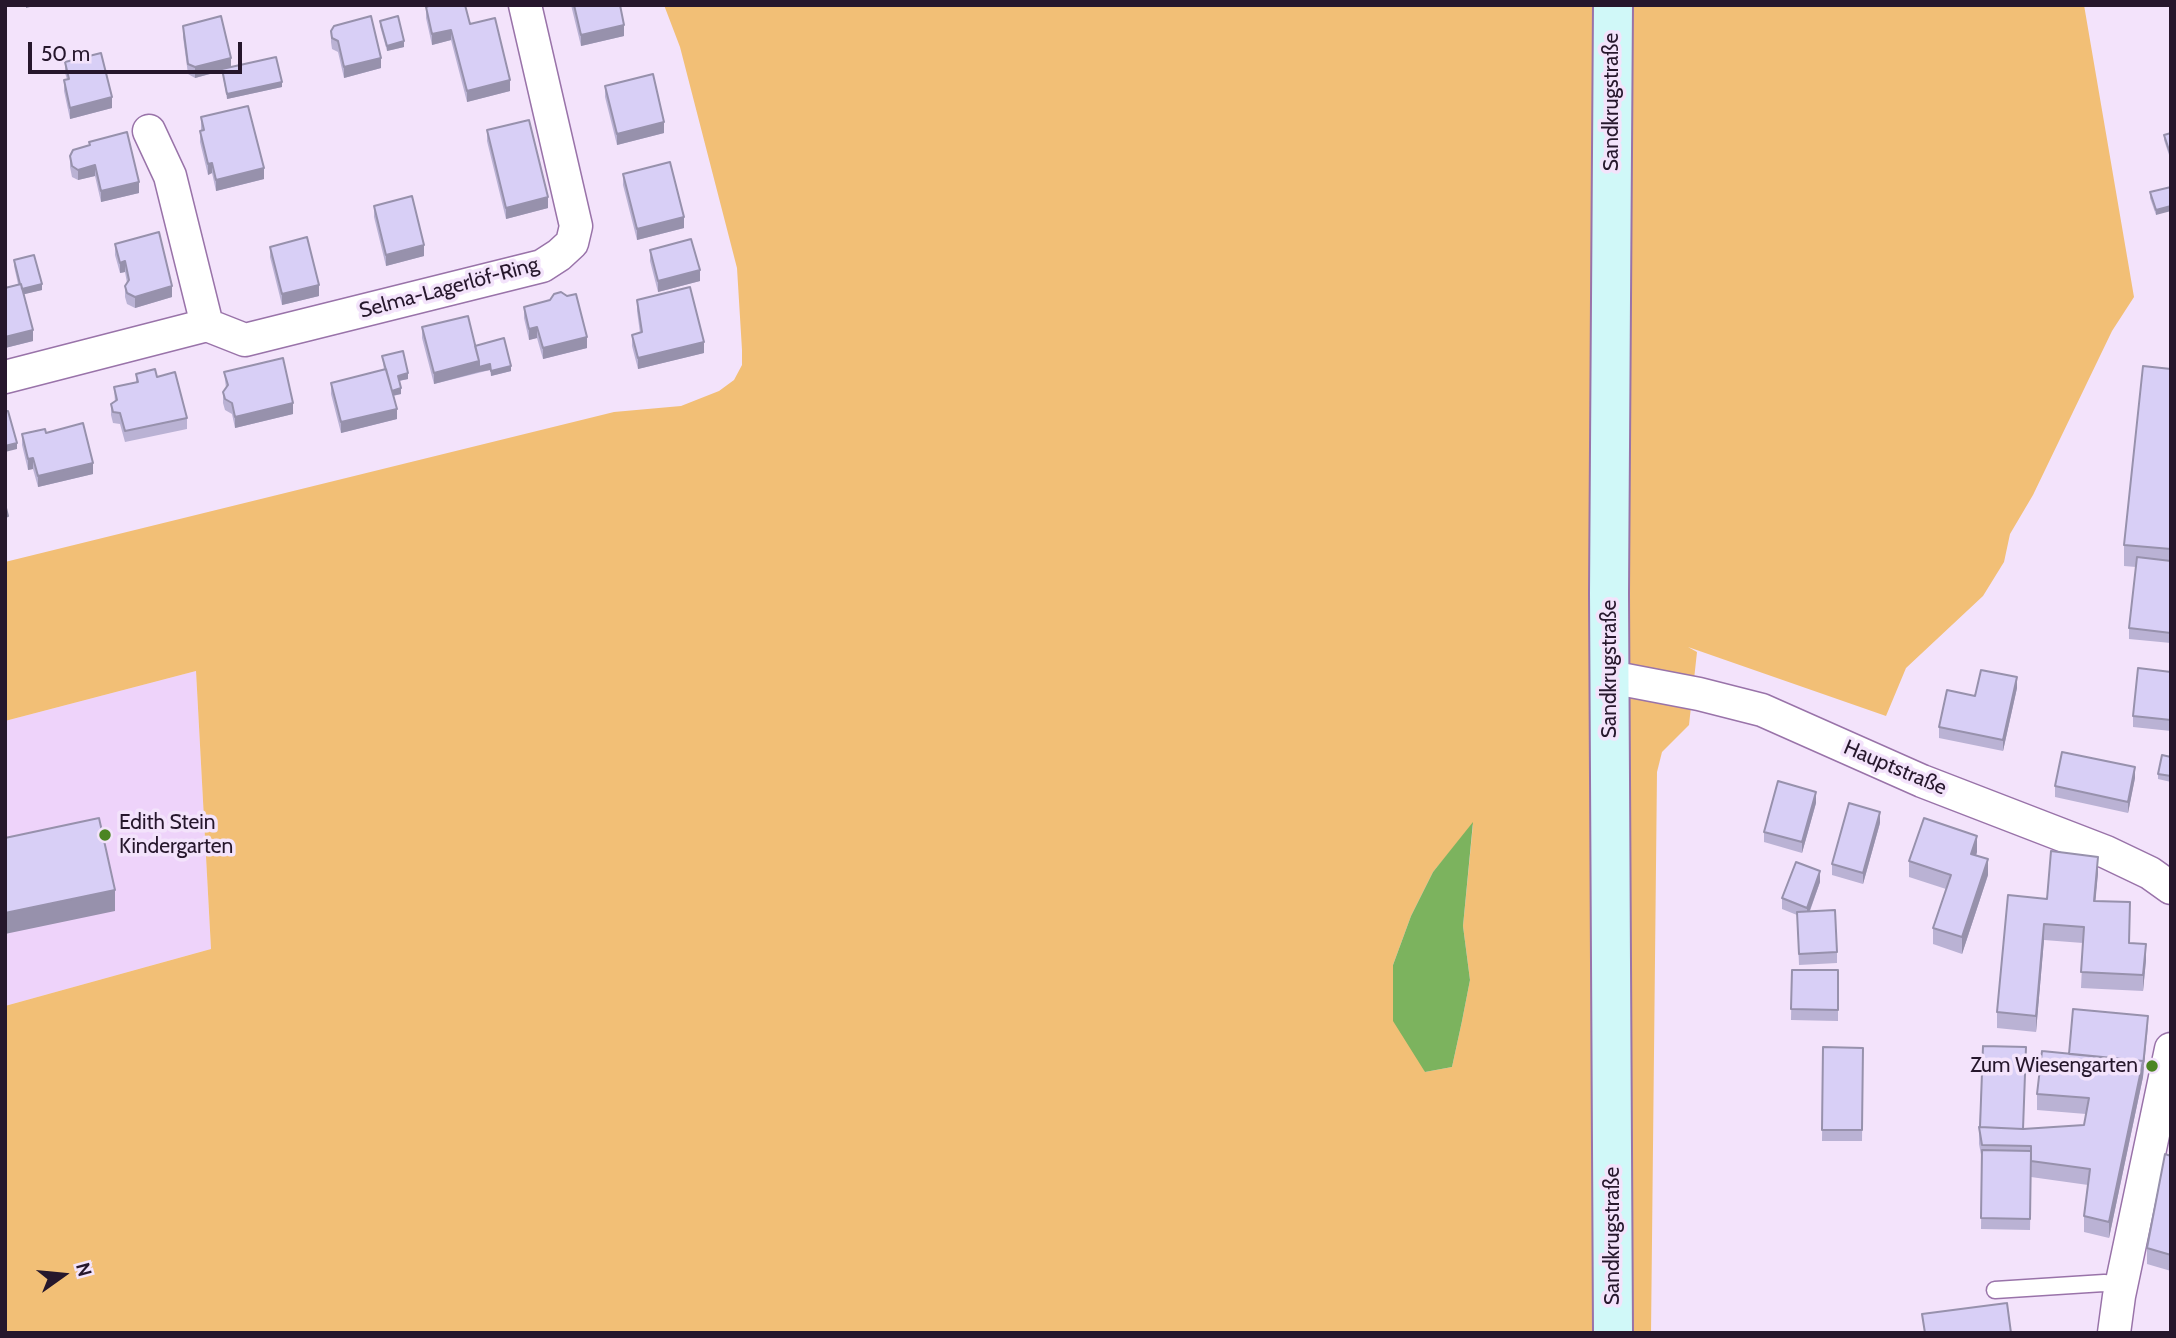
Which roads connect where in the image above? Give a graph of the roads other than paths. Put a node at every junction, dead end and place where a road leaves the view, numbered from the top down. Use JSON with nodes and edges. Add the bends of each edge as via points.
{"nodes":[{"id":1,"x":525,"y":5,"type":"edge"},
{"id":2,"x":1613,"y":5,"type":"edge"},
{"id":3,"x":149,"y":131,"type":"dead end"},
{"id":4,"x":207,"y":325,"type":"junction"},
{"id":5,"x":5,"y":377,"type":"edge"},
{"id":6,"x":1610,"y":677,"type":"junction"},
{"id":7,"x":2171,"y":888,"type":"edge"},
{"id":8,"x":2171,"y":1049,"type":"edge"},
{"id":9,"x":2121,"y":1285,"type":"junction"},
{"id":10,"x":1995,"y":1290,"type":"dead end"},
{"id":11,"x":1613,"y":1333,"type":"edge"},
{"id":12,"x":2114,"y":1333,"type":"edge"}],
"edges":[{"from":1,"to":4,"type":"street","name":"Selma-Lagerlöf-Ring","via":[[576,226],[572,243],[542,266],[246,340]]},
{"from":2,"to":6,"type":"street","name":"Sandkrugstraße"},
{"from":3,"to":4,"type":"street","via":[[170,176]]},
{"from":4,"to":5,"type":"street"},
{"from":6,"to":7,"type":"street","name":"Hauptstraße","via":[[1762,710],[1922,780],[2106,852]]},
{"from":6,"to":11,"type":"street","name":"Sandkrugstraße"},
{"from":8,"to":9,"type":"street"},
{"from":9,"to":10,"type":"lane"},
{"from":9,"to":12,"type":"street"}]}
